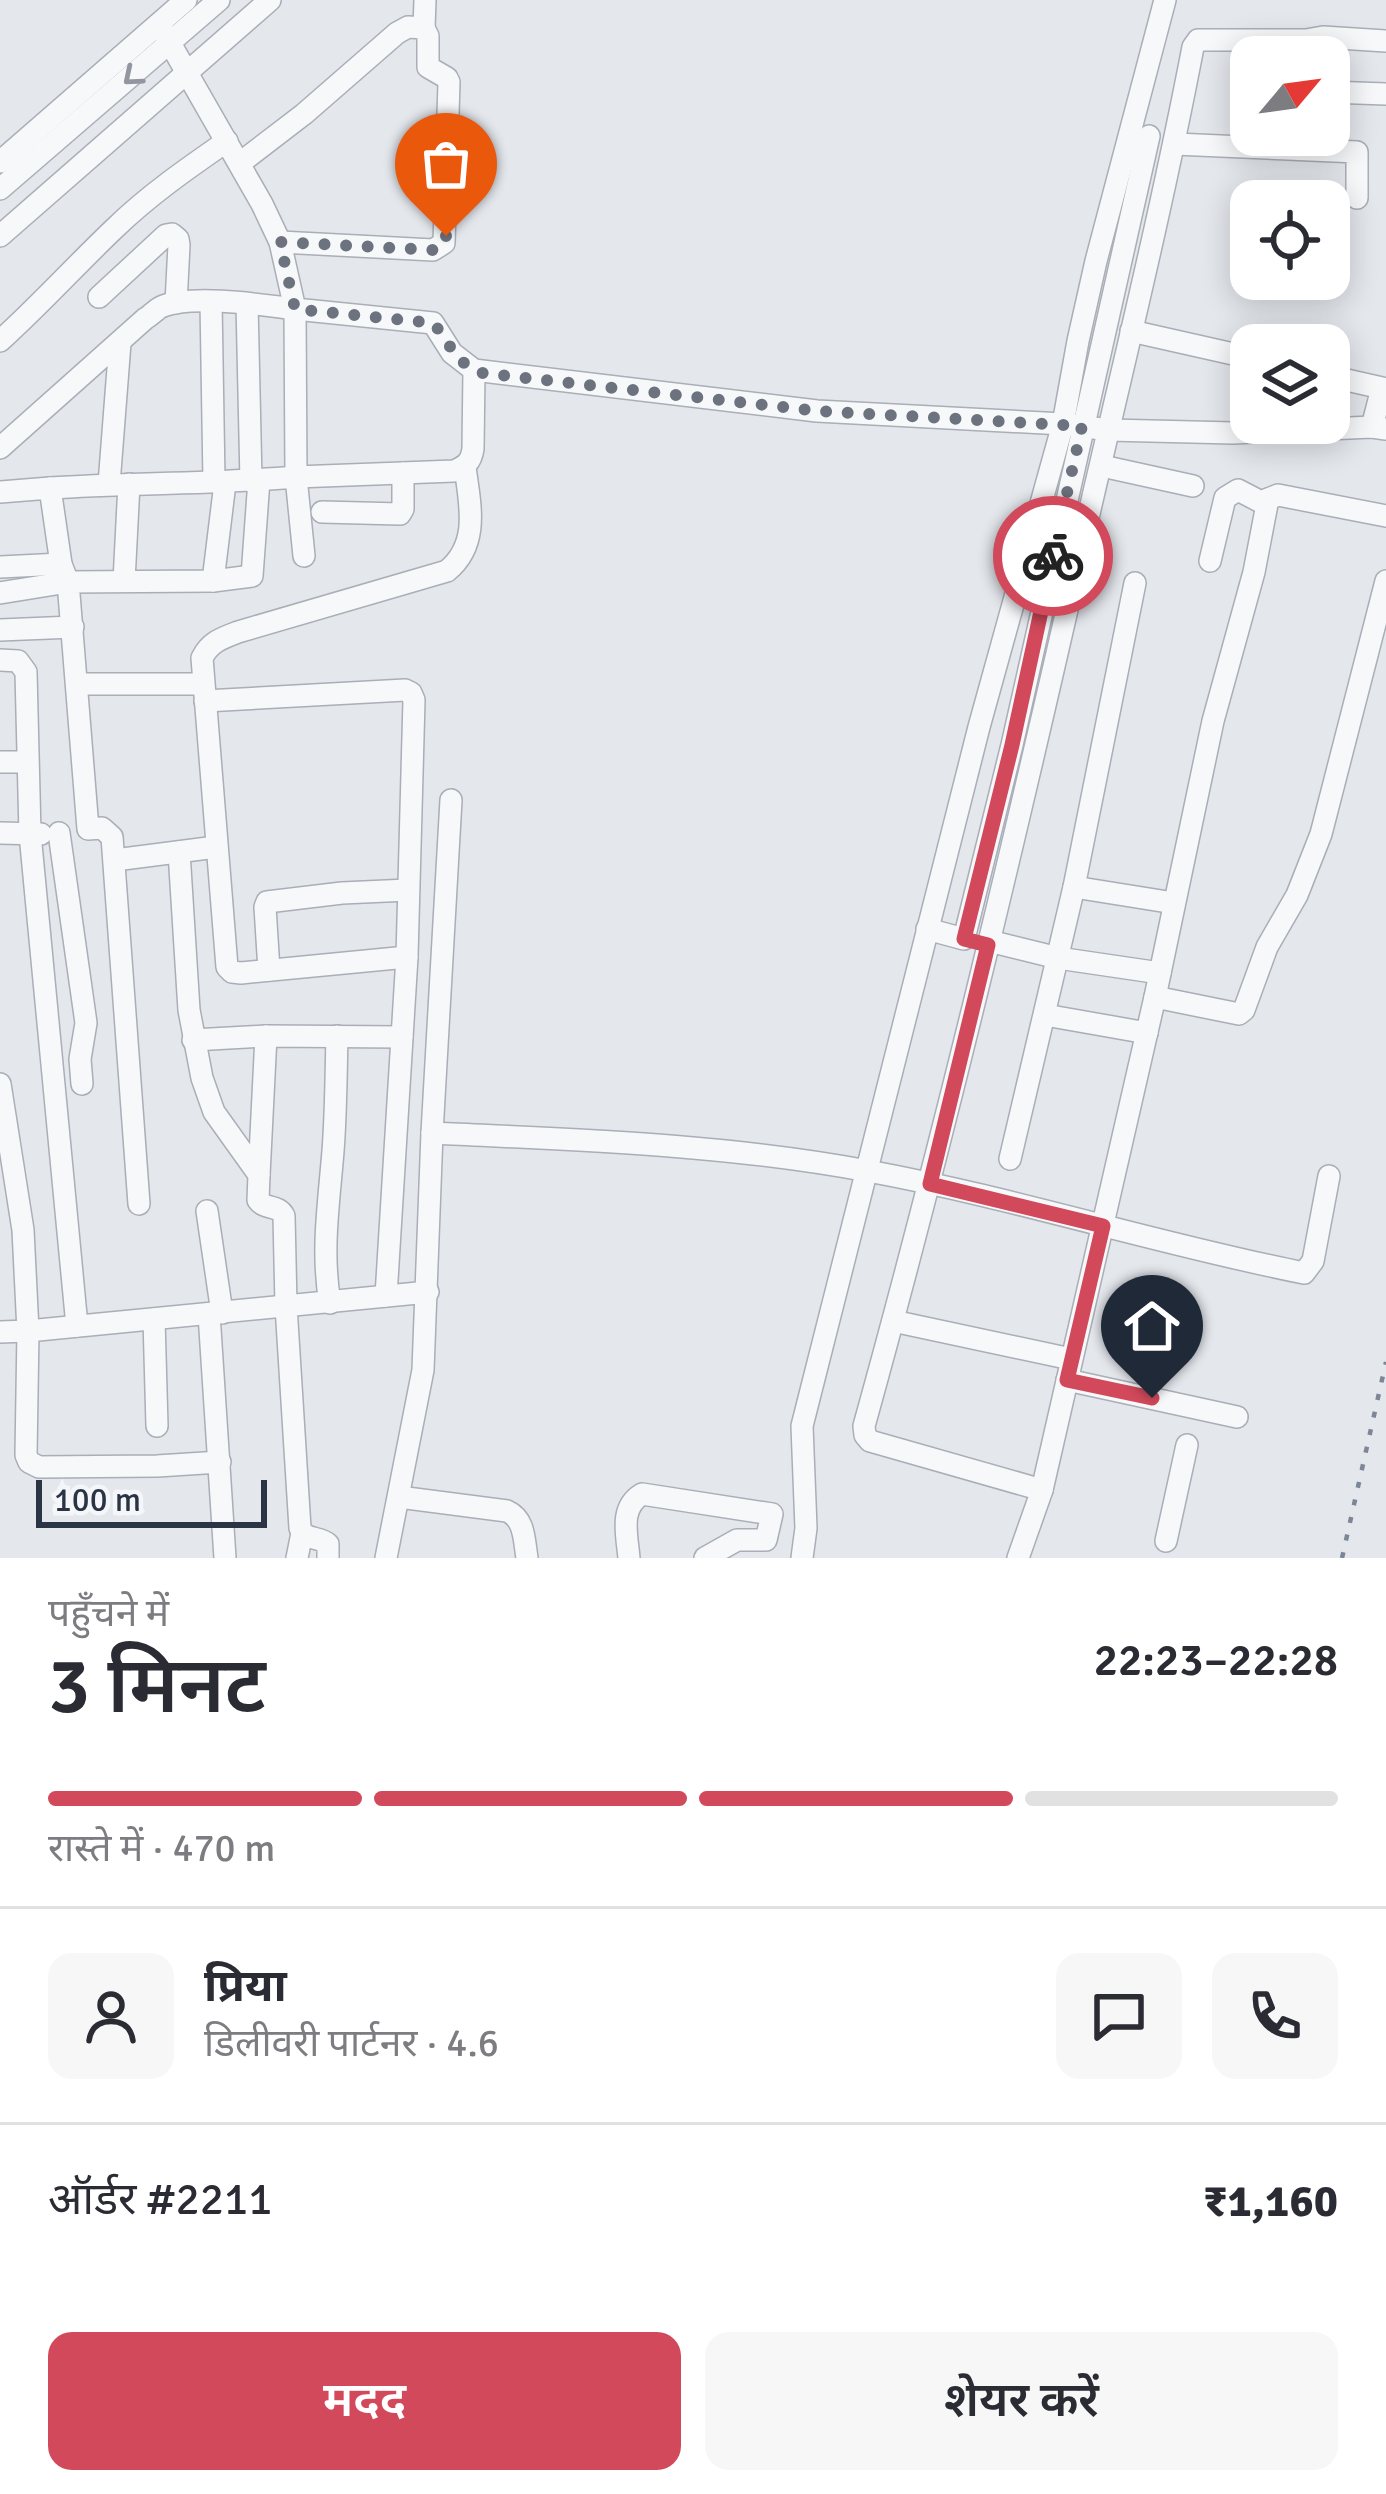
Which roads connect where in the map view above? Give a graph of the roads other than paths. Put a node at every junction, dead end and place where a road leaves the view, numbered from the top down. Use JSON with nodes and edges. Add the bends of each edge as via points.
{"nodes":[{"id":1,"x":186,"y":0,"type":"edge"},
{"id":2,"x":219,"y":0,"type":"edge"},
{"id":3,"x":270,"y":0,"type":"edge"},
{"id":4,"x":425,"y":0,"type":"edge"},
{"id":5,"x":1165,"y":0,"type":"edge"},
{"id":6,"x":424,"y":28,"type":"junction"},
{"id":7,"x":165,"y":34,"type":"junction"},
{"id":8,"x":1386,"y":41,"type":"edge"},
{"id":9,"x":188,"y":73,"type":"junction"},
{"id":10,"x":1350,"y":93,"type":"edge"},
{"id":11,"x":1386,"y":94,"type":"edge"},
{"id":12,"x":1148,"y":136,"type":"dead end"},
{"id":13,"x":227,"y":141,"type":"junction"},
{"id":14,"x":1174,"y":144,"type":"junction"},
{"id":15,"x":0,"y":162,"type":"edge"},
{"id":16,"x":240,"y":163,"type":"junction"},
{"id":17,"x":0,"y":189,"type":"edge"},
{"id":18,"x":1357,"y":198,"type":"dead end"},
{"id":19,"x":0,"y":236,"type":"edge"},
{"id":20,"x":280,"y":242,"type":"junction"},
{"id":21,"x":99,"y":297,"type":"dead end"},
{"id":22,"x":211,"y":302,"type":"junction"},
{"id":23,"x":176,"y":303,"type":"junction"},
{"id":24,"x":248,"y":304,"type":"junction"},
{"id":25,"x":295,"y":309,"type":"junction"},
{"id":26,"x":1131,"y":331,"type":"junction"},
{"id":27,"x":0,"y":341,"type":"edge"},
{"id":28,"x":120,"y":343,"type":"junction"},
{"id":29,"x":1230,"y":353,"type":"edge"},
{"id":30,"x":474,"y":370,"type":"junction"},
{"id":31,"x":1350,"y":378,"type":"edge"},
{"id":32,"x":1384,"y":380,"type":"edge"},
{"id":33,"x":1072,"y":425,"type":"junction"},
{"id":34,"x":1379,"y":428,"type":"edge"},
{"id":35,"x":1109,"y":430,"type":"junction"},
{"id":36,"x":0,"y":448,"type":"edge"},
{"id":37,"x":1102,"y":466,"type":"junction"},
{"id":38,"x":465,"y":467,"type":"junction"},
{"id":39,"x":403,"y":472,"type":"junction"},
{"id":40,"x":296,"y":477,"type":"junction"},
{"id":41,"x":255,"y":480,"type":"junction"},
{"id":42,"x":220,"y":482,"type":"junction"},
{"id":43,"x":119,"y":484,"type":"junction"},
{"id":44,"x":1193,"y":486,"type":"dead end"},
{"id":45,"x":50,"y":488,"type":"junction"},
{"id":46,"x":0,"y":492,"type":"edge"},
{"id":47,"x":1268,"y":499,"type":"junction"},
{"id":48,"x":322,"y":512,"type":"dead end"},
{"id":49,"x":1386,"y":516,"type":"edge"},
{"id":50,"x":304,"y":556,"type":"dead end"},
{"id":51,"x":1210,"y":561,"type":"dead end"},
{"id":52,"x":0,"y":567,"type":"edge"},
{"id":53,"x":65,"y":573,"type":"junction"},
{"id":54,"x":1386,"y":580,"type":"edge"},
{"id":55,"x":124,"y":581,"type":"junction"},
{"id":56,"x":213,"y":581,"type":"junction"},
{"id":57,"x":1135,"y":583,"type":"dead end"},
{"id":58,"x":0,"y":593,"type":"edge"},
{"id":59,"x":73,"y":627,"type":"junction"},
{"id":60,"x":0,"y":630,"type":"edge"},
{"id":61,"x":1380,"y":633,"type":"edge"},
{"id":62,"x":0,"y":660,"type":"edge"},
{"id":63,"x":77,"y":684,"type":"junction"},
{"id":64,"x":204,"y":693,"type":"junction"},
{"id":65,"x":0,"y":713,"type":"edge"},
{"id":66,"x":26,"y":715,"type":"junction"},
{"id":67,"x":0,"y":761,"type":"edge"},
{"id":68,"x":27,"y":762,"type":"junction"},
{"id":69,"x":451,"y":800,"type":"dead end"},
{"id":70,"x":88,"y":830,"type":"junction"},
{"id":71,"x":0,"y":833,"type":"edge"},
{"id":72,"x":59,"y":833,"type":"junction"},
{"id":73,"x":31,"y":834,"type":"junction"},
{"id":74,"x":216,"y":847,"type":"junction"},
{"id":75,"x":179,"y":852,"type":"junction"},
{"id":76,"x":115,"y":860,"type":"junction"},
{"id":77,"x":1074,"y":887,"type":"junction"},
{"id":78,"x":408,"y":890,"type":"junction"},
{"id":79,"x":1174,"y":903,"type":"junction"},
{"id":80,"x":927,"y":929,"type":"junction"},
{"id":81,"x":964,"y":939,"type":"junction"},
{"id":82,"x":988,"y":943,"type":"junction"},
{"id":83,"x":407,"y":957,"type":"junction"},
{"id":84,"x":1058,"y":958,"type":"junction"},
{"id":85,"x":268,"y":970,"type":"junction"},
{"id":86,"x":1160,"y":973,"type":"junction"},
{"id":87,"x":1155,"y":997,"type":"junction"},
{"id":88,"x":1045,"y":1015,"type":"junction"},
{"id":89,"x":1147,"y":1033,"type":"junction"},
{"id":90,"x":266,"y":1036,"type":"junction"},
{"id":91,"x":337,"y":1036,"type":"junction"},
{"id":92,"x":402,"y":1036,"type":"junction"},
{"id":93,"x":193,"y":1040,"type":"junction"},
{"id":94,"x":0,"y":1084,"type":"edge"},
{"id":95,"x":82,"y":1084,"type":"dead end"},
{"id":96,"x":432,"y":1133,"type":"junction"},
{"id":97,"x":1010,"y":1159,"type":"dead end"},
{"id":98,"x":867,"y":1171,"type":"junction"},
{"id":99,"x":259,"y":1175,"type":"junction"},
{"id":100,"x":1329,"y":1176,"type":"dead end"},
{"id":101,"x":930,"y":1184,"type":"junction"},
{"id":102,"x":139,"y":1204,"type":"dead end"},
{"id":103,"x":207,"y":1211,"type":"dead end"},
{"id":104,"x":1103,"y":1226,"type":"junction"},
{"id":105,"x":428,"y":1292,"type":"junction"},
{"id":106,"x":386,"y":1296,"type":"junction"},
{"id":107,"x":330,"y":1303,"type":"junction"},
{"id":108,"x":286,"y":1306,"type":"junction"},
{"id":109,"x":215,"y":1314,"type":"junction"},
{"id":110,"x":154,"y":1319,"type":"junction"},
{"id":111,"x":893,"y":1322,"type":"junction"},
{"id":112,"x":77,"y":1326,"type":"junction"},
{"id":113,"x":28,"y":1331,"type":"junction"},
{"id":114,"x":0,"y":1332,"type":"edge"},
{"id":115,"x":1069,"y":1369,"type":"junction"},
{"id":116,"x":1237,"y":1417,"type":"dead end"},
{"id":117,"x":157,"y":1426,"type":"dead end"},
{"id":118,"x":1183,"y":1441,"type":"dead end"},
{"id":119,"x":220,"y":1462,"type":"junction"},
{"id":120,"x":1042,"y":1490,"type":"junction"},
{"id":121,"x":399,"y":1497,"type":"junction"},
{"id":122,"x":302,"y":1533,"type":"junction"},
{"id":123,"x":1162,"y":1533,"type":"dead end"},
{"id":124,"x":225,"y":1558,"type":"edge"},
{"id":125,"x":297,"y":1558,"type":"edge"},
{"id":126,"x":328,"y":1558,"type":"edge"},
{"id":127,"x":388,"y":1558,"type":"edge"},
{"id":128,"x":527,"y":1558,"type":"edge"},
{"id":129,"x":629,"y":1558,"type":"edge"},
{"id":130,"x":706,"y":1558,"type":"edge"},
{"id":131,"x":802,"y":1558,"type":"edge"},
{"id":132,"x":1018,"y":1558,"type":"edge"}],
"edges":[{"from":1,"to":7,"type":"street"},
{"from":2,"to":7,"type":"street"},
{"from":3,"to":9,"type":"street"},
{"from":4,"to":6,"type":"street"},
{"from":5,"to":33,"type":"street","via":[[1078,341]]},
{"from":6,"to":16,"type":"street","via":[[397,33]]},
{"from":6,"to":20,"type":"street","via":[[428,67],[449,82],[445,243],[433,250]]},
{"from":7,"to":9,"type":"street"},
{"from":7,"to":15,"type":"street"},
{"from":7,"to":17,"type":"street","one_way":true},
{"from":8,"to":14,"type":"street","via":[[1198,40]]},
{"from":9,"to":13,"type":"street"},
{"from":9,"to":19,"type":"street"},
{"from":10,"to":11,"type":"street"},
{"from":12,"to":33,"type":"street"},
{"from":13,"to":16,"type":"street"},
{"from":13,"to":27,"type":"street","via":[[117,226]]},
{"from":14,"to":18,"type":"street","via":[[1357,152]]},
{"from":14,"to":26,"type":"street"},
{"from":16,"to":20,"type":"street"},
{"from":20,"to":25,"type":"street"},
{"from":21,"to":23,"type":"street","via":[[172,234],[179,245]]},
{"from":22,"to":23,"type":"street"},
{"from":22,"to":24,"type":"street"},
{"from":22,"to":42,"type":"street"},
{"from":23,"to":28,"type":"street"},
{"from":24,"to":25,"type":"street"},
{"from":24,"to":41,"type":"street"},
{"from":25,"to":30,"type":"street","via":[[433,323]]},
{"from":25,"to":40,"type":"street"},
{"from":26,"to":29,"type":"street"},
{"from":26,"to":35,"type":"street"},
{"from":28,"to":36,"type":"street"},
{"from":28,"to":43,"type":"street"},
{"from":30,"to":33,"type":"street","via":[[818,411]]},
{"from":30,"to":38,"type":"street","via":[[473,448]]},
{"from":31,"to":32,"type":"street"},
{"from":32,"to":34,"type":"street"},
{"from":33,"to":35,"type":"street"},
{"from":33,"to":80,"type":"street","via":[[984,706]]},
{"from":33,"to":81,"type":"street","via":[[1012,745]]},
{"from":34,"to":35,"type":"street"},
{"from":35,"to":37,"type":"street"},
{"from":37,"to":44,"type":"street"},
{"from":37,"to":82,"type":"street"},
{"from":38,"to":39,"type":"street"},
{"from":38,"to":64,"type":"street","via":[[472,519],[459,561],[447,572],[220,638],[202,658]]},
{"from":39,"to":40,"type":"street"},
{"from":39,"to":48,"type":"street","via":[[400,514]]},
{"from":40,"to":41,"type":"street"},
{"from":40,"to":50,"type":"street"},
{"from":41,"to":42,"type":"street"},
{"from":41,"to":56,"type":"street","via":[[252,576]]},
{"from":42,"to":43,"type":"street"},
{"from":42,"to":56,"type":"street"},
{"from":43,"to":45,"type":"street"},
{"from":43,"to":55,"type":"street"},
{"from":45,"to":46,"type":"street"},
{"from":45,"to":53,"type":"street"},
{"from":47,"to":49,"type":"street"},
{"from":47,"to":51,"type":"street","via":[[1238,490],[1225,498]]},
{"from":47,"to":79,"type":"street"},
{"from":52,"to":53,"type":"street"},
{"from":53,"to":55,"type":"street"},
{"from":53,"to":58,"type":"street"},
{"from":53,"to":59,"type":"street"},
{"from":54,"to":61,"type":"street"},
{"from":55,"to":56,"type":"street"},
{"from":57,"to":77,"type":"street"},
{"from":59,"to":60,"type":"street"},
{"from":59,"to":63,"type":"street"},
{"from":61,"to":87,"type":"street","via":[[1321,834],[1242,1012]]},
{"from":62,"to":66,"type":"street","via":[[23,664]]},
{"from":63,"to":64,"type":"street"},
{"from":63,"to":70,"type":"street"},
{"from":64,"to":74,"type":"street"},
{"from":64,"to":78,"type":"street","via":[[411,693]]},
{"from":65,"to":66,"type":"street"},
{"from":66,"to":68,"type":"street"},
{"from":67,"to":68,"type":"street"},
{"from":68,"to":73,"type":"street"},
{"from":69,"to":96,"type":"street"},
{"from":70,"to":72,"type":"street"},
{"from":70,"to":76,"type":"street","via":[[109,831]]},
{"from":71,"to":73,"type":"street"},
{"from":72,"to":73,"type":"street"},
{"from":72,"to":95,"type":"street","via":[[86,1023]]},
{"from":73,"to":112,"type":"street"},
{"from":74,"to":75,"type":"street"},
{"from":74,"to":85,"type":"street","via":[[227,967]]},
{"from":75,"to":76,"type":"street"},
{"from":75,"to":93,"type":"street"},
{"from":76,"to":102,"type":"street"},
{"from":77,"to":79,"type":"street"},
{"from":77,"to":84,"type":"street"},
{"from":78,"to":83,"type":"street"},
{"from":78,"to":85,"type":"street","via":[[267,902]]},
{"from":79,"to":86,"type":"street"},
{"from":80,"to":81,"type":"street"},
{"from":80,"to":98,"type":"street"},
{"from":81,"to":82,"type":"street"},
{"from":82,"to":84,"type":"street"},
{"from":82,"to":101,"type":"street"},
{"from":83,"to":85,"type":"street"},
{"from":83,"to":92,"type":"street"},
{"from":84,"to":86,"type":"street"},
{"from":84,"to":88,"type":"street"},
{"from":86,"to":87,"type":"street"},
{"from":87,"to":89,"type":"street"},
{"from":88,"to":89,"type":"street"},
{"from":88,"to":97,"type":"street"},
{"from":89,"to":104,"type":"street"},
{"from":90,"to":91,"type":"street"},
{"from":90,"to":93,"type":"street"},
{"from":90,"to":99,"type":"street"},
{"from":91,"to":92,"type":"street"},
{"from":91,"to":107,"type":"street","via":[[325,1229]]},
{"from":92,"to":106,"type":"street"},
{"from":93,"to":99,"type":"street","via":[[214,1112]]},
{"from":94,"to":113,"type":"street"},
{"from":96,"to":98,"type":"street","via":[[722,1149]]},
{"from":96,"to":105,"type":"street"},
{"from":98,"to":101,"type":"street"},
{"from":98,"to":131,"type":"street","via":[[802,1426]]},
{"from":99,"to":108,"type":"street","via":[[257,1200],[284,1216]]},
{"from":100,"to":104,"type":"street","via":[[1304,1273]]},
{"from":101,"to":104,"type":"street"},
{"from":101,"to":111,"type":"street"},
{"from":103,"to":109,"type":"street"},
{"from":104,"to":115,"type":"street"},
{"from":105,"to":106,"type":"street"},
{"from":105,"to":121,"type":"street"},
{"from":106,"to":107,"type":"street"},
{"from":107,"to":108,"type":"street"},
{"from":108,"to":109,"type":"street"},
{"from":108,"to":122,"type":"street"},
{"from":109,"to":110,"type":"street"},
{"from":109,"to":119,"type":"street"},
{"from":110,"to":112,"type":"street"},
{"from":110,"to":117,"type":"street"},
{"from":111,"to":115,"type":"street"},
{"from":111,"to":120,"type":"street","via":[[864,1426],[870,1441]]},
{"from":112,"to":113,"type":"street"},
{"from":113,"to":114,"type":"street"},
{"from":113,"to":119,"type":"street","via":[[26,1455],[33,1466]]},
{"from":115,"to":116,"type":"street"},
{"from":115,"to":120,"type":"street"},
{"from":118,"to":123,"type":"street"},
{"from":119,"to":124,"type":"street"},
{"from":120,"to":132,"type":"street"},
{"from":121,"to":127,"type":"street"},
{"from":121,"to":128,"type":"street","via":[[516,1515]]},
{"from":122,"to":125,"type":"street"},
{"from":122,"to":126,"type":"street","via":[[328,1544]]},
{"from":129,"to":130,"type":"street","via":[[627,1509],[642,1494],[772,1514],[766,1540],[737,1540]]}]}
